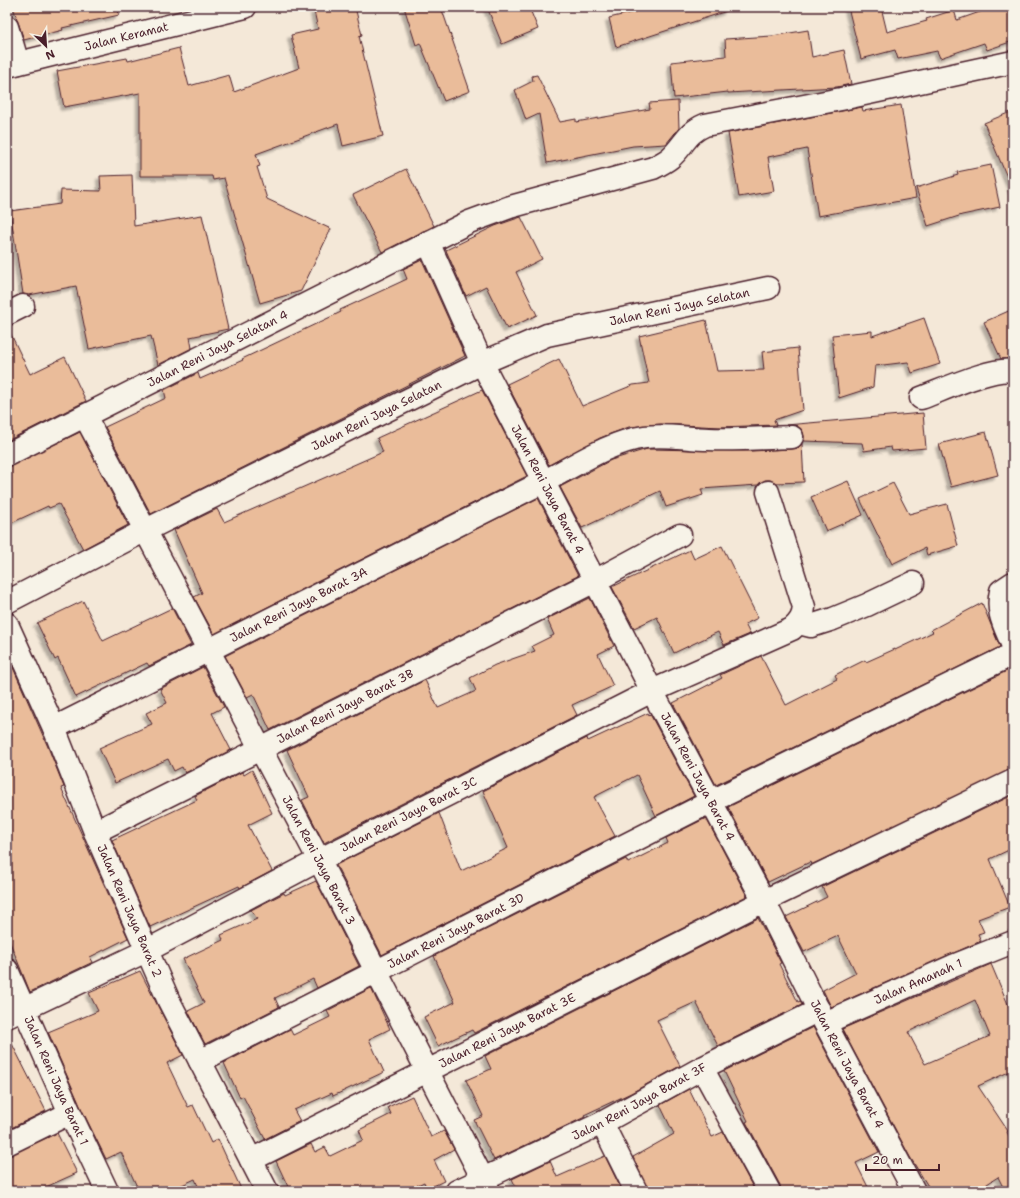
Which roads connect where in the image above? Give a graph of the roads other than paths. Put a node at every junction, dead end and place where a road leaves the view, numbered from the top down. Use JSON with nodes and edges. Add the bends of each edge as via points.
{"nodes":[{"id":1,"x":245,"y":7,"type":"edge"},
{"id":2,"x":7,"y":27,"type":"edge"},
{"id":3,"x":1013,"y":62,"type":"edge"},
{"id":4,"x":12,"y":65,"type":"edge"},
{"id":5,"x":428,"y":242,"type":"junction"},
{"id":6,"x":768,"y":288,"type":"dead end"},
{"id":7,"x":482,"y":362,"type":"junction"},
{"id":8,"x":1013,"y":372,"type":"edge"},
{"id":9,"x":921,"y":398,"type":"dead end"},
{"id":10,"x":85,"y":416,"type":"junction"},
{"id":11,"x":792,"y":437,"type":"dead end"},
{"id":12,"x":7,"y":455,"type":"edge"},
{"id":13,"x":545,"y":482,"type":"junction"},
{"id":14,"x":768,"y":492,"type":"dead end"},
{"id":15,"x":144,"y":531,"type":"junction"},
{"id":16,"x":680,"y":535,"type":"dead end"},
{"id":17,"x":595,"y":581,"type":"junction"},
{"id":18,"x":913,"y":583,"type":"dead end"},
{"id":19,"x":1013,"y":583,"type":"edge"},
{"id":20,"x":7,"y":602,"type":"edge"},
{"id":21,"x":799,"y":623,"type":"junction"},
{"id":22,"x":7,"y":624,"type":"edge"},
{"id":23,"x":1013,"y":646,"type":"edge"},
{"id":24,"x":208,"y":650,"type":"junction"},
{"id":25,"x":1013,"y":654,"type":"edge"},
{"id":26,"x":652,"y":691,"type":"junction"},
{"id":27,"x":54,"y":728,"type":"junction"},
{"id":28,"x":261,"y":749,"type":"junction"},
{"id":29,"x":1013,"y":781,"type":"edge"},
{"id":30,"x":712,"y":801,"type":"junction"},
{"id":31,"x":95,"y":832,"type":"junction"},
{"id":32,"x":319,"y":860,"type":"junction"},
{"id":33,"x":764,"y":901,"type":"junction"},
{"id":34,"x":1013,"y":942,"type":"edge"},
{"id":35,"x":146,"y":951,"type":"junction"},
{"id":36,"x":7,"y":970,"type":"edge"},
{"id":37,"x":377,"y":972,"type":"junction"},
{"id":38,"x":15,"y":1013,"type":"edge"},
{"id":39,"x":822,"y":1017,"type":"junction"},
{"id":40,"x":200,"y":1061,"type":"junction"},
{"id":41,"x":702,"y":1068,"type":"junction"},
{"id":42,"x":427,"y":1070,"type":"junction"},
{"id":43,"x":70,"y":1113,"type":"junction"},
{"id":44,"x":602,"y":1123,"type":"junction"},
{"id":45,"x":7,"y":1144,"type":"edge"},
{"id":46,"x":250,"y":1160,"type":"junction"},
{"id":47,"x":486,"y":1185,"type":"edge"},
{"id":48,"x":107,"y":1191,"type":"edge"},
{"id":49,"x":267,"y":1191,"type":"edge"},
{"id":50,"x":457,"y":1191,"type":"edge"},
{"id":51,"x":636,"y":1191,"type":"edge"},
{"id":52,"x":769,"y":1191,"type":"edge"},
{"id":53,"x":914,"y":1191,"type":"edge"}],
"edges":[{"from":1,"to":4,"type":"street","name":"Jalan Keramat"},
{"from":2,"to":4,"type":"street"},
{"from":3,"to":5,"type":"street","name":"Jalan Reni Jaya Selatan 4","via":[[705,125],[695,129],[671,157],[653,168],[510,207],[469,222]]},
{"from":5,"to":7,"type":"street","name":"Jalan Reni Jaya Barat 4"},
{"from":5,"to":10,"type":"street","name":"Jalan Reni Jaya Selatan 4"},
{"from":6,"to":7,"type":"street","name":"Jalan Reni Jaya Selatan","via":[[547,334]]},
{"from":7,"to":13,"type":"street","name":"Jalan Reni Jaya Barat 4"},
{"from":7,"to":15,"type":"street","name":"Jalan Reni Jaya Selatan"},
{"from":8,"to":9,"type":"street","via":[[1006,370],[986,374]]},
{"from":10,"to":12,"type":"street","name":"Jalan Reni Jaya Selatan 4"},
{"from":10,"to":15,"type":"street","name":"Jalan Reni Jaya Barat 3"},
{"from":11,"to":13,"type":"street","name":"Jalan Reni Jaya Barat 3A","via":[[645,437],[595,455]]},
{"from":13,"to":17,"type":"street","name":"Jalan Reni Jaya Barat 4"},
{"from":13,"to":24,"type":"street","name":"Jalan Reni Jaya Barat 3A"},
{"from":14,"to":21,"type":"street","via":[[804,607]]},
{"from":15,"to":20,"type":"street","name":"Jalan Reni Jaya Selatan"},
{"from":15,"to":24,"type":"street","name":"Jalan Reni Jaya Barat 3"},
{"from":16,"to":17,"type":"street","name":"Jalan Reni Jaya Barat 3B"},
{"from":17,"to":26,"type":"street","name":"Jalan Reni Jaya Barat 4"},
{"from":17,"to":28,"type":"street","name":"Jalan Reni Jaya Barat 3B"},
{"from":18,"to":21,"type":"street","via":[[833,619],[811,626]]},
{"from":19,"to":23,"type":"street","via":[[1001,591],[998,604]]},
{"from":21,"to":26,"type":"street","name":"Jalan Reni Jaya Barat 3C","via":[[792,629]]},
{"from":22,"to":27,"type":"street","name":"Jalan Reni Jaya Barat 2"},
{"from":24,"to":27,"type":"street","name":"Jalan Reni Jaya Barat 3A"},
{"from":24,"to":28,"type":"street","name":"Jalan Reni Jaya Barat 3"},
{"from":25,"to":30,"type":"street","name":"Jalan Reni Jaya Barat 3D"},
{"from":26,"to":30,"type":"street","name":"Jalan Reni Jaya Barat 4"},
{"from":26,"to":32,"type":"street","name":"Jalan Reni Jaya Barat 3C"},
{"from":27,"to":31,"type":"street","name":"Jalan Reni Jaya Barat 2"},
{"from":28,"to":31,"type":"street","name":"Jalan Reni Jaya Barat 3B"},
{"from":28,"to":32,"type":"street","name":"Jalan Reni Jaya Barat 3"},
{"from":29,"to":33,"type":"street","name":"Jalan Reni Jaya Barat 3E"},
{"from":30,"to":33,"type":"street","name":"Jalan Reni Jaya Barat 4"},
{"from":30,"to":37,"type":"street","name":"Jalan Reni Jaya Barat 3D"},
{"from":31,"to":35,"type":"street","name":"Jalan Reni Jaya Barat 2"},
{"from":32,"to":35,"type":"street","name":"Jalan Reni Jaya Barat 3C"},
{"from":32,"to":37,"type":"street","name":"Jalan Reni Jaya Barat 3"},
{"from":33,"to":39,"type":"street","name":"Jalan Reni Jaya Barat 4"},
{"from":33,"to":42,"type":"street","name":"Jalan Reni Jaya Barat 3E"},
{"from":34,"to":39,"type":"street","name":"Jalan Amanah 1"},
{"from":35,"to":38,"type":"street","name":"Jalan Reni Jaya Barat 3C"},
{"from":35,"to":40,"type":"street","name":"Jalan Reni Jaya Barat 2","via":[[168,1001]]},
{"from":36,"to":38,"type":"street","name":"Jalan Reni Jaya Barat 1"},
{"from":37,"to":40,"type":"street","name":"Jalan Reni Jaya Barat 3D"},
{"from":37,"to":42,"type":"street","name":"Jalan Reni Jaya Barat 3"},
{"from":38,"to":43,"type":"street","name":"Jalan Reni Jaya Barat 1"},
{"from":39,"to":41,"type":"street","name":"Jalan Reni Jaya Barat 3F"},
{"from":39,"to":53,"type":"street","name":"Jalan Reni Jaya Barat 4"},
{"from":40,"to":46,"type":"street","name":"Jalan Reni Jaya Barat 2"},
{"from":41,"to":44,"type":"street","name":"Jalan Reni Jaya Barat 3F"},
{"from":41,"to":52,"type":"street"},
{"from":42,"to":46,"type":"street","name":"Jalan Reni Jaya Barat 3E"},
{"from":42,"to":47,"type":"street","name":"Jalan Reni Jaya Barat 3"},
{"from":43,"to":45,"type":"street"},
{"from":43,"to":48,"type":"street","name":"Jalan Reni Jaya Barat 1"},
{"from":44,"to":47,"type":"street","name":"Jalan Reni Jaya Barat 3F"},
{"from":44,"to":51,"type":"street"},
{"from":46,"to":49,"type":"street","name":"Jalan Reni Jaya Barat 2"},
{"from":47,"to":50,"type":"street","name":"Jalan Reni Jaya Barat 3F"}]}
